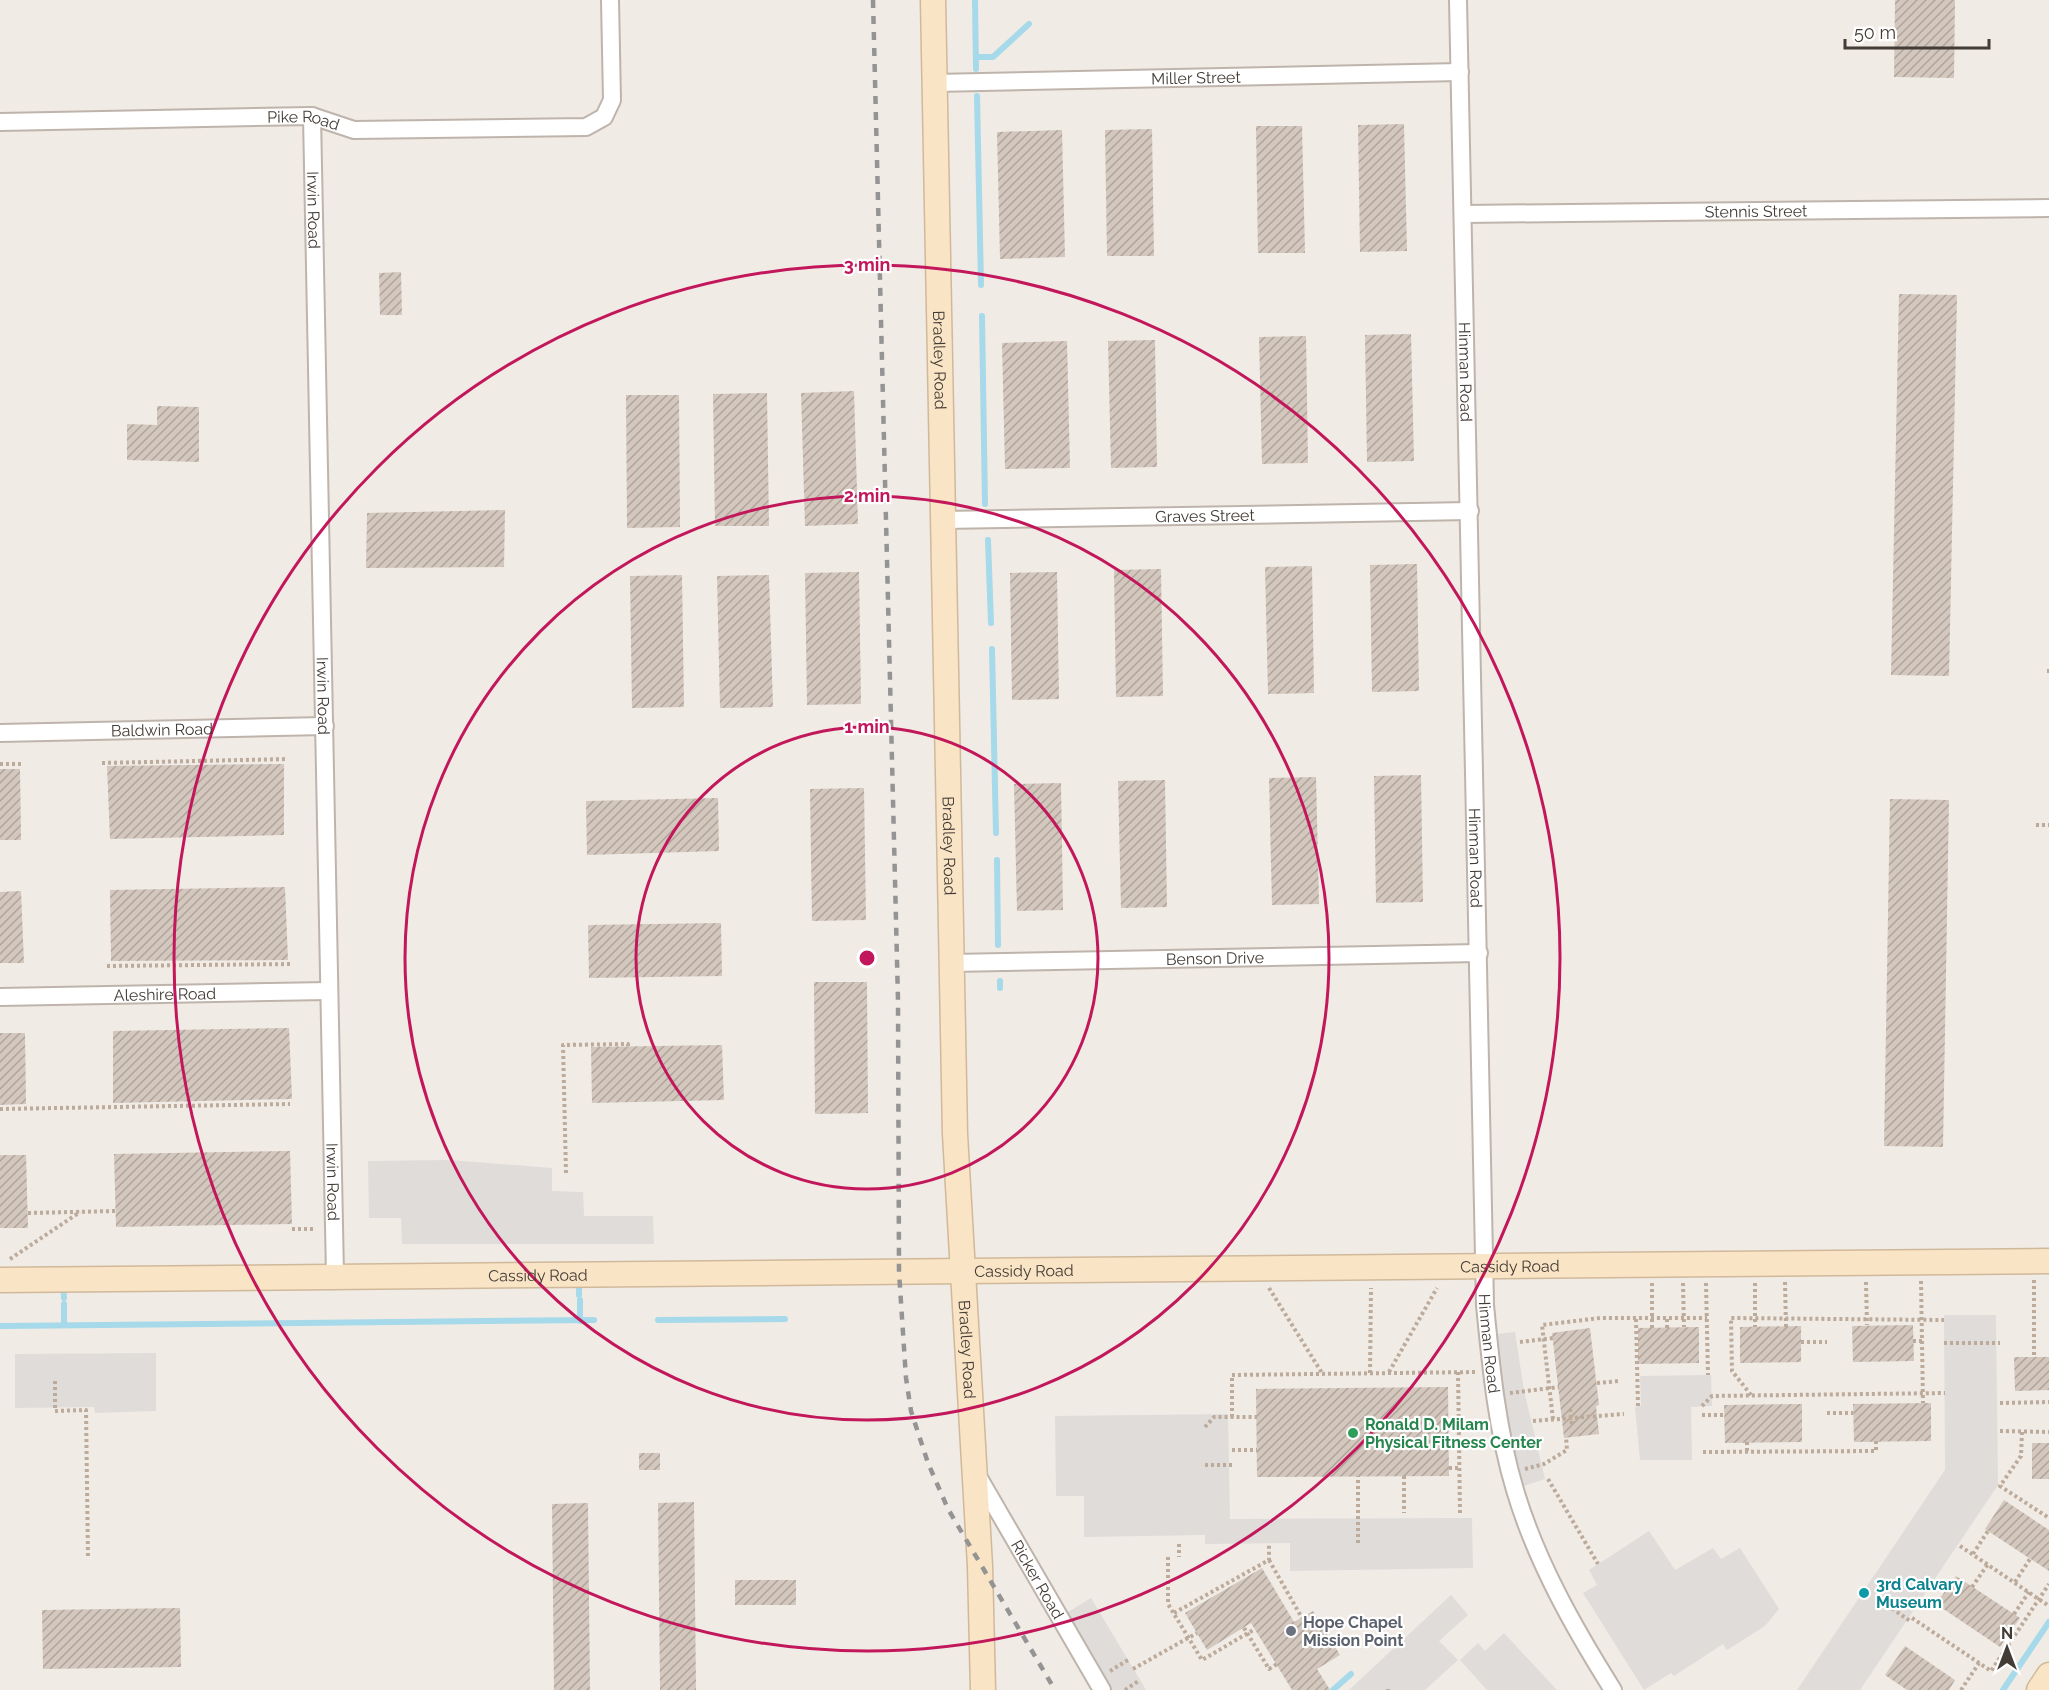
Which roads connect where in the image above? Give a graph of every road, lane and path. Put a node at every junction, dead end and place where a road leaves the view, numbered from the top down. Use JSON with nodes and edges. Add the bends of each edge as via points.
{"nodes":[{"id":1,"x":610,"y":0,"type":"edge"},
{"id":2,"x":933,"y":0,"type":"edge"},
{"id":3,"x":1458,"y":0,"type":"edge"},
{"id":4,"x":1460,"y":72,"type":"junction"},
{"id":5,"x":934,"y":83,"type":"junction"},
{"id":6,"x":312,"y":116,"type":"junction"},
{"id":7,"x":0,"y":122,"type":"edge"},
{"id":8,"x":2049,"y":208,"type":"edge"},
{"id":9,"x":1464,"y":214,"type":"junction"},
{"id":10,"x":1470,"y":511,"type":"junction"},
{"id":11,"x":943,"y":520,"type":"junction"},
{"id":12,"x":325,"y":726,"type":"junction"},
{"id":13,"x":0,"y":733,"type":"edge"},
{"id":14,"x":288,"y":759,"type":"dead end"},
{"id":15,"x":102,"y":763,"type":"dead end"},
{"id":16,"x":0,"y":764,"type":"edge"},
{"id":17,"x":24,"y":764,"type":"dead end"},
{"id":18,"x":2037,"y":825,"type":"dead end"},
{"id":19,"x":2049,"y":825,"type":"edge"},
{"id":20,"x":1479,"y":953,"type":"junction"},
{"id":21,"x":951,"y":963,"type":"junction"},
{"id":22,"x":293,"y":964,"type":"dead end"},
{"id":23,"x":107,"y":966,"type":"dead end"},
{"id":24,"x":328,"y":991,"type":"junction"},
{"id":25,"x":0,"y":997,"type":"edge"},
{"id":26,"x":628,"y":1047,"type":"dead end"},
{"id":27,"x":290,"y":1104,"type":"dead end"},
{"id":28,"x":0,"y":1109,"type":"edge"},
{"id":29,"x":566,"y":1173,"type":"dead end"},
{"id":30,"x":116,"y":1211,"type":"dead end"},
{"id":31,"x":80,"y":1212,"type":"junction"},
{"id":32,"x":28,"y":1213,"type":"dead end"},
{"id":33,"x":316,"y":1228,"type":"dead end"},
{"id":34,"x":291,"y":1229,"type":"dead end"},
{"id":35,"x":2041,"y":1262,"type":"edge"},
{"id":36,"x":1785,"y":1263,"type":"junction"},
{"id":37,"x":1866,"y":1263,"type":"junction"},
{"id":38,"x":1921,"y":1263,"type":"junction"},
{"id":39,"x":1694,"y":1264,"type":"junction"},
{"id":40,"x":1755,"y":1264,"type":"junction"},
{"id":41,"x":1652,"y":1265,"type":"junction"},
{"id":42,"x":1449,"y":1266,"type":"junction"},
{"id":43,"x":1485,"y":1266,"type":"junction"},
{"id":44,"x":1371,"y":1267,"type":"junction"},
{"id":45,"x":1256,"y":1268,"type":"junction"},
{"id":46,"x":962,"y":1270,"type":"junction"},
{"id":47,"x":3,"y":1271,"type":"edge"},
{"id":48,"x":335,"y":1276,"type":"junction"},
{"id":49,"x":1684,"y":1318,"type":"junction"},
{"id":50,"x":1707,"y":1318,"type":"junction"},
{"id":51,"x":1755,"y":1318,"type":"junction"},
{"id":52,"x":1786,"y":1318,"type":"junction"},
{"id":53,"x":1636,"y":1319,"type":"junction"},
{"id":54,"x":1652,"y":1319,"type":"junction"},
{"id":55,"x":1667,"y":1319,"type":"junction"},
{"id":56,"x":1922,"y":1320,"type":"junction"},
{"id":57,"x":1944,"y":1320,"type":"dead end"},
{"id":58,"x":1867,"y":1323,"type":"junction"},
{"id":59,"x":1684,"y":1327,"type":"dead end"},
{"id":60,"x":1755,"y":1327,"type":"dead end"},
{"id":61,"x":1786,"y":1327,"type":"dead end"},
{"id":62,"x":1652,"y":1328,"type":"dead end"},
{"id":63,"x":1667,"y":1328,"type":"dead end"},
{"id":64,"x":1553,"y":1338,"type":"dead end"},
{"id":65,"x":1543,"y":1339,"type":"junction"},
{"id":66,"x":1699,"y":1341,"type":"dead end"},
{"id":67,"x":1707,"y":1341,"type":"junction"},
{"id":68,"x":1913,"y":1341,"type":"dead end"},
{"id":69,"x":1922,"y":1341,"type":"junction"},
{"id":70,"x":1520,"y":1342,"type":"dead end"},
{"id":71,"x":1801,"y":1342,"type":"dead end"},
{"id":72,"x":1827,"y":1342,"type":"dead end"},
{"id":73,"x":1944,"y":1343,"type":"dead end"},
{"id":74,"x":2000,"y":1343,"type":"dead end"},
{"id":75,"x":2034,"y":1357,"type":"dead end"},
{"id":76,"x":1458,"y":1372,"type":"junction"},
{"id":77,"x":1492,"y":1372,"type":"junction"},
{"id":78,"x":1370,"y":1373,"type":"junction"},
{"id":79,"x":1389,"y":1373,"type":"junction"},
{"id":80,"x":1323,"y":1374,"type":"junction"},
{"id":81,"x":1708,"y":1375,"type":"dead end"},
{"id":82,"x":55,"y":1381,"type":"dead end"},
{"id":83,"x":1619,"y":1381,"type":"dead end"},
{"id":84,"x":1597,"y":1383,"type":"dead end"},
{"id":85,"x":1559,"y":1387,"type":"dead end"},
{"id":86,"x":1945,"y":1393,"type":"dead end"},
{"id":87,"x":1923,"y":1394,"type":"junction"},
{"id":88,"x":1494,"y":1395,"type":"junction"},
{"id":89,"x":1751,"y":1395,"type":"junction"},
{"id":90,"x":2049,"y":1402,"type":"edge"},
{"id":91,"x":1923,"y":1403,"type":"dead end"},
{"id":92,"x":2000,"y":1403,"type":"dead end"},
{"id":93,"x":1702,"y":1406,"type":"dead end"},
{"id":94,"x":1638,"y":1407,"type":"dead end"},
{"id":95,"x":1570,"y":1409,"type":"dead end"},
{"id":96,"x":1827,"y":1413,"type":"dead end"},
{"id":97,"x":1853,"y":1413,"type":"dead end"},
{"id":98,"x":1624,"y":1414,"type":"dead end"},
{"id":99,"x":1702,"y":1415,"type":"dead end"},
{"id":100,"x":1725,"y":1415,"type":"dead end"},
{"id":101,"x":1232,"y":1417,"type":"junction"},
{"id":102,"x":1257,"y":1417,"type":"dead end"},
{"id":103,"x":1571,"y":1417,"type":"junction"},
{"id":104,"x":1594,"y":1418,"type":"junction"},
{"id":105,"x":1552,"y":1419,"type":"junction"},
{"id":106,"x":1533,"y":1421,"type":"dead end"},
{"id":107,"x":1595,"y":1423,"type":"dead end"},
{"id":108,"x":1572,"y":1426,"type":"dead end"},
{"id":109,"x":1204,"y":1428,"type":"dead end"},
{"id":110,"x":2000,"y":1431,"type":"dead end"},
{"id":111,"x":2022,"y":1432,"type":"junction"},
{"id":112,"x":2049,"y":1432,"type":"edge"},
{"id":113,"x":1566,"y":1437,"type":"dead end"},
{"id":114,"x":1876,"y":1441,"type":"dead end"},
{"id":115,"x":1747,"y":1442,"type":"dead end"},
{"id":116,"x":1232,"y":1450,"type":"dead end"},
{"id":117,"x":1257,"y":1450,"type":"dead end"},
{"id":118,"x":1703,"y":1452,"type":"dead end"},
{"id":119,"x":1747,"y":1452,"type":"junction"},
{"id":120,"x":1544,"y":1464,"type":"dead end"},
{"id":121,"x":1205,"y":1465,"type":"dead end"},
{"id":122,"x":1232,"y":1465,"type":"dead end"},
{"id":123,"x":974,"y":1468,"type":"junction"},
{"id":124,"x":1449,"y":1468,"type":"dead end"},
{"id":125,"x":1459,"y":1468,"type":"junction"},
{"id":126,"x":1358,"y":1476,"type":"dead end"},
{"id":127,"x":1404,"y":1476,"type":"dead end"},
{"id":128,"x":1548,"y":1479,"type":"dead end"},
{"id":129,"x":1404,"y":1513,"type":"dead end"},
{"id":130,"x":1460,"y":1513,"type":"dead end"},
{"id":131,"x":2049,"y":1518,"type":"edge"},
{"id":132,"x":1988,"y":1531,"type":"dead end"},
{"id":133,"x":1358,"y":1543,"type":"dead end"},
{"id":134,"x":1179,"y":1544,"type":"dead end"},
{"id":135,"x":1269,"y":1544,"type":"dead end"},
{"id":136,"x":1960,"y":1546,"type":"dead end"},
{"id":137,"x":1973,"y":1554,"type":"junction"},
{"id":138,"x":1168,"y":1557,"type":"dead end"},
{"id":139,"x":1179,"y":1557,"type":"dead end"},
{"id":140,"x":88,"y":1559,"type":"dead end"},
{"id":141,"x":2031,"y":1559,"type":"dead end"},
{"id":142,"x":1269,"y":1560,"type":"junction"},
{"id":143,"x":1598,"y":1564,"type":"dead end"},
{"id":144,"x":1988,"y":1564,"type":"junction"},
{"id":145,"x":2015,"y":1582,"type":"junction"},
{"id":146,"x":2049,"y":1584,"type":"edge"},
{"id":147,"x":1972,"y":1587,"type":"dead end"},
{"id":148,"x":2029,"y":1592,"type":"junction"},
{"id":149,"x":2039,"y":1599,"type":"junction"},
{"id":150,"x":1887,"y":1605,"type":"dead end"},
{"id":151,"x":2049,"y":1606,"type":"edge"},
{"id":152,"x":1174,"y":1613,"type":"junction"},
{"id":153,"x":2014,"y":1614,"type":"dead end"},
{"id":154,"x":1302,"y":1618,"type":"dead end"},
{"id":155,"x":1244,"y":1628,"type":"dead end"},
{"id":156,"x":1255,"y":1629,"type":"dead end"},
{"id":157,"x":1197,"y":1633,"type":"dead end"},
{"id":158,"x":1247,"y":1634,"type":"junction"},
{"id":159,"x":1188,"y":1637,"type":"junction"},
{"id":160,"x":1216,"y":1644,"type":"dead end"},
{"id":161,"x":1219,"y":1650,"type":"junction"},
{"id":162,"x":1979,"y":1663,"type":"junction"},
{"id":163,"x":1277,"y":1664,"type":"dead end"},
{"id":164,"x":1133,"y":1669,"type":"dead end"},
{"id":165,"x":2049,"y":1675,"type":"edge"},
{"id":166,"x":1140,"y":1680,"type":"dead end"},
{"id":167,"x":983,"y":1690,"type":"edge"},
{"id":168,"x":1102,"y":1690,"type":"edge"},
{"id":169,"x":1125,"y":1690,"type":"edge"},
{"id":170,"x":1613,"y":1690,"type":"edge"},
{"id":171,"x":1961,"y":1690,"type":"edge"},
{"id":172,"x":2039,"y":1690,"type":"edge"}],
"edges":[{"from":1,"to":6,"type":"street","name":"Pike Road","via":[[612,100],[604,117],[586,127],[354,130]]},
{"from":2,"to":5,"type":"street","name":"Bradley Road"},
{"from":3,"to":4,"type":"street","name":"Hinman Road"},
{"from":4,"to":5,"type":"street","name":"Miller Street"},
{"from":4,"to":9,"type":"street","name":"Hinman Road"},
{"from":5,"to":11,"type":"street","name":"Bradley Road"},
{"from":6,"to":7,"type":"street","name":"Pike Road"},
{"from":6,"to":12,"type":"street","name":"Irwin Road"},
{"from":8,"to":9,"type":"street","name":"Stennis Street"},
{"from":9,"to":10,"type":"street","name":"Hinman Road"},
{"from":10,"to":11,"type":"street","name":"Graves Street"},
{"from":10,"to":20,"type":"street","name":"Hinman Road"},
{"from":11,"to":21,"type":"street","name":"Bradley Road"},
{"from":12,"to":13,"type":"street","name":"Baldwin Road"},
{"from":12,"to":24,"type":"street","name":"Irwin Road"},
{"from":14,"to":15,"type":"path"},
{"from":16,"to":17,"type":"path"},
{"from":18,"to":19,"type":"path"},
{"from":20,"to":21,"type":"street","name":"Benson Drive"},
{"from":20,"to":43,"type":"street","name":"Hinman Road"},
{"from":21,"to":46,"type":"street","name":"Bradley Road"},
{"from":22,"to":23,"type":"path"},
{"from":24,"to":25,"type":"street","name":"Aleshire Road"},
{"from":24,"to":48,"type":"street","name":"Irwin Road"},
{"from":26,"to":29,"type":"path","via":[[563,1045]]},
{"from":27,"to":28,"type":"path"},
{"from":30,"to":31,"type":"path"},
{"from":31,"to":32,"type":"path"},
{"from":31,"to":47,"type":"path"},
{"from":33,"to":34,"type":"path"},
{"from":35,"to":38,"type":"street","name":"Cassidy Road"},
{"from":35,"to":75,"type":"path"},
{"from":36,"to":37,"type":"street","name":"Cassidy Road"},
{"from":36,"to":40,"type":"street","name":"Cassidy Road"},
{"from":36,"to":52,"type":"path"},
{"from":37,"to":38,"type":"street","name":"Cassidy Road"},
{"from":37,"to":58,"type":"path"},
{"from":38,"to":56,"type":"path"},
{"from":39,"to":40,"type":"street","name":"Cassidy Road"},
{"from":39,"to":41,"type":"street","name":"Cassidy Road"},
{"from":39,"to":49,"type":"path"},
{"from":39,"to":50,"type":"path"},
{"from":40,"to":51,"type":"path"},
{"from":41,"to":43,"type":"street","name":"Cassidy Road"},
{"from":41,"to":54,"type":"path"},
{"from":42,"to":43,"type":"street","name":"Cassidy Road"},
{"from":42,"to":44,"type":"street","name":"Cassidy Road"},
{"from":42,"to":79,"type":"path"},
{"from":43,"to":77,"type":"street","name":"Hinman Road"},
{"from":44,"to":45,"type":"street","name":"Cassidy Road"},
{"from":44,"to":78,"type":"path"},
{"from":45,"to":46,"type":"street","name":"Cassidy Road"},
{"from":45,"to":80,"type":"path"},
{"from":46,"to":48,"type":"street","name":"Cassidy Road"},
{"from":46,"to":123,"type":"street","name":"Bradley Road"},
{"from":47,"to":48,"type":"street","name":"Cassidy Road"},
{"from":49,"to":50,"type":"path"},
{"from":49,"to":55,"type":"path"},
{"from":49,"to":59,"type":"path"},
{"from":50,"to":67,"type":"path"},
{"from":51,"to":52,"type":"path"},
{"from":51,"to":60,"type":"path"},
{"from":51,"to":89,"type":"path","via":[[1731,1318],[1732,1371]]},
{"from":52,"to":58,"type":"path"},
{"from":52,"to":61,"type":"path"},
{"from":53,"to":54,"type":"path"},
{"from":53,"to":65,"type":"path","via":[[1600,1318],[1542,1325]]},
{"from":53,"to":94,"type":"path"},
{"from":54,"to":55,"type":"path"},
{"from":54,"to":62,"type":"path"},
{"from":55,"to":63,"type":"path"},
{"from":56,"to":57,"type":"path"},
{"from":56,"to":58,"type":"path"},
{"from":56,"to":69,"type":"path"},
{"from":64,"to":65,"type":"path"},
{"from":65,"to":70,"type":"path"},
{"from":65,"to":105,"type":"path"},
{"from":66,"to":67,"type":"path"},
{"from":67,"to":81,"type":"path"},
{"from":68,"to":69,"type":"path"},
{"from":69,"to":87,"type":"path"},
{"from":71,"to":72,"type":"path"},
{"from":73,"to":74,"type":"path"},
{"from":76,"to":77,"type":"path"},
{"from":76,"to":79,"type":"path"},
{"from":76,"to":125,"type":"path"},
{"from":77,"to":88,"type":"street","name":"Hinman Road"},
{"from":78,"to":79,"type":"path"},
{"from":78,"to":80,"type":"path"},
{"from":80,"to":101,"type":"path","via":[[1232,1375]]},
{"from":82,"to":140,"type":"path","via":[[55,1410],[86,1410]]},
{"from":83,"to":84,"type":"path"},
{"from":85,"to":88,"type":"path"},
{"from":86,"to":87,"type":"path"},
{"from":87,"to":89,"type":"path"},
{"from":87,"to":91,"type":"path"},
{"from":88,"to":170,"type":"street","name":"Hinman Road","via":[[1515,1489],[1530,1533],[1586,1646]]},
{"from":89,"to":93,"type":"path","via":[[1712,1396]]},
{"from":90,"to":92,"type":"path"},
{"from":95,"to":103,"type":"path"},
{"from":96,"to":97,"type":"path"},
{"from":98,"to":104,"type":"path"},
{"from":99,"to":100,"type":"path"},
{"from":101,"to":102,"type":"path"},
{"from":101,"to":109,"type":"path","via":[[1214,1417]]},
{"from":103,"to":104,"type":"path"},
{"from":103,"to":105,"type":"path"},
{"from":103,"to":108,"type":"path"},
{"from":104,"to":107,"type":"path"},
{"from":105,"to":106,"type":"path"},
{"from":110,"to":111,"type":"path"},
{"from":111,"to":112,"type":"path"},
{"from":111,"to":131,"type":"path","via":[[2021,1456],[2000,1486]]},
{"from":113,"to":120,"type":"path","via":[[1567,1450]]},
{"from":114,"to":119,"type":"path","via":[[1876,1450]]},
{"from":115,"to":119,"type":"path"},
{"from":116,"to":117,"type":"path"},
{"from":118,"to":119,"type":"path"},
{"from":121,"to":122,"type":"path"},
{"from":123,"to":167,"type":"street","name":"Bradley Road"},
{"from":123,"to":168,"type":"street","name":"Ricker Road"},
{"from":124,"to":125,"type":"path"},
{"from":125,"to":130,"type":"path"},
{"from":126,"to":133,"type":"path"},
{"from":127,"to":129,"type":"path"},
{"from":128,"to":143,"type":"path"},
{"from":132,"to":137,"type":"path"},
{"from":134,"to":139,"type":"path"},
{"from":135,"to":142,"type":"path"},
{"from":136,"to":137,"type":"path"},
{"from":137,"to":144,"type":"path"},
{"from":138,"to":152,"type":"path","via":[[1168,1604]]},
{"from":141,"to":145,"type":"path"},
{"from":142,"to":152,"type":"path"},
{"from":142,"to":154,"type":"path"},
{"from":144,"to":145,"type":"path"},
{"from":144,"to":147,"type":"path"},
{"from":145,"to":148,"type":"path"},
{"from":146,"to":149,"type":"path"},
{"from":148,"to":149,"type":"path"},
{"from":148,"to":153,"type":"path"},
{"from":149,"to":151,"type":"path"},
{"from":149,"to":162,"type":"path","via":[[1990,1671]]},
{"from":150,"to":162,"type":"path"},
{"from":152,"to":159,"type":"path"},
{"from":155,"to":158,"type":"path"},
{"from":156,"to":158,"type":"path"},
{"from":157,"to":159,"type":"path"},
{"from":158,"to":161,"type":"path"},
{"from":158,"to":163,"type":"path","via":[[1269,1669]]},
{"from":159,"to":161,"type":"path","via":[[1202,1660]]},
{"from":159,"to":164,"type":"path"},
{"from":160,"to":161,"type":"path"},
{"from":162,"to":171,"type":"path"},
{"from":165,"to":172,"type":"street"},
{"from":166,"to":169,"type":"path"}]}
